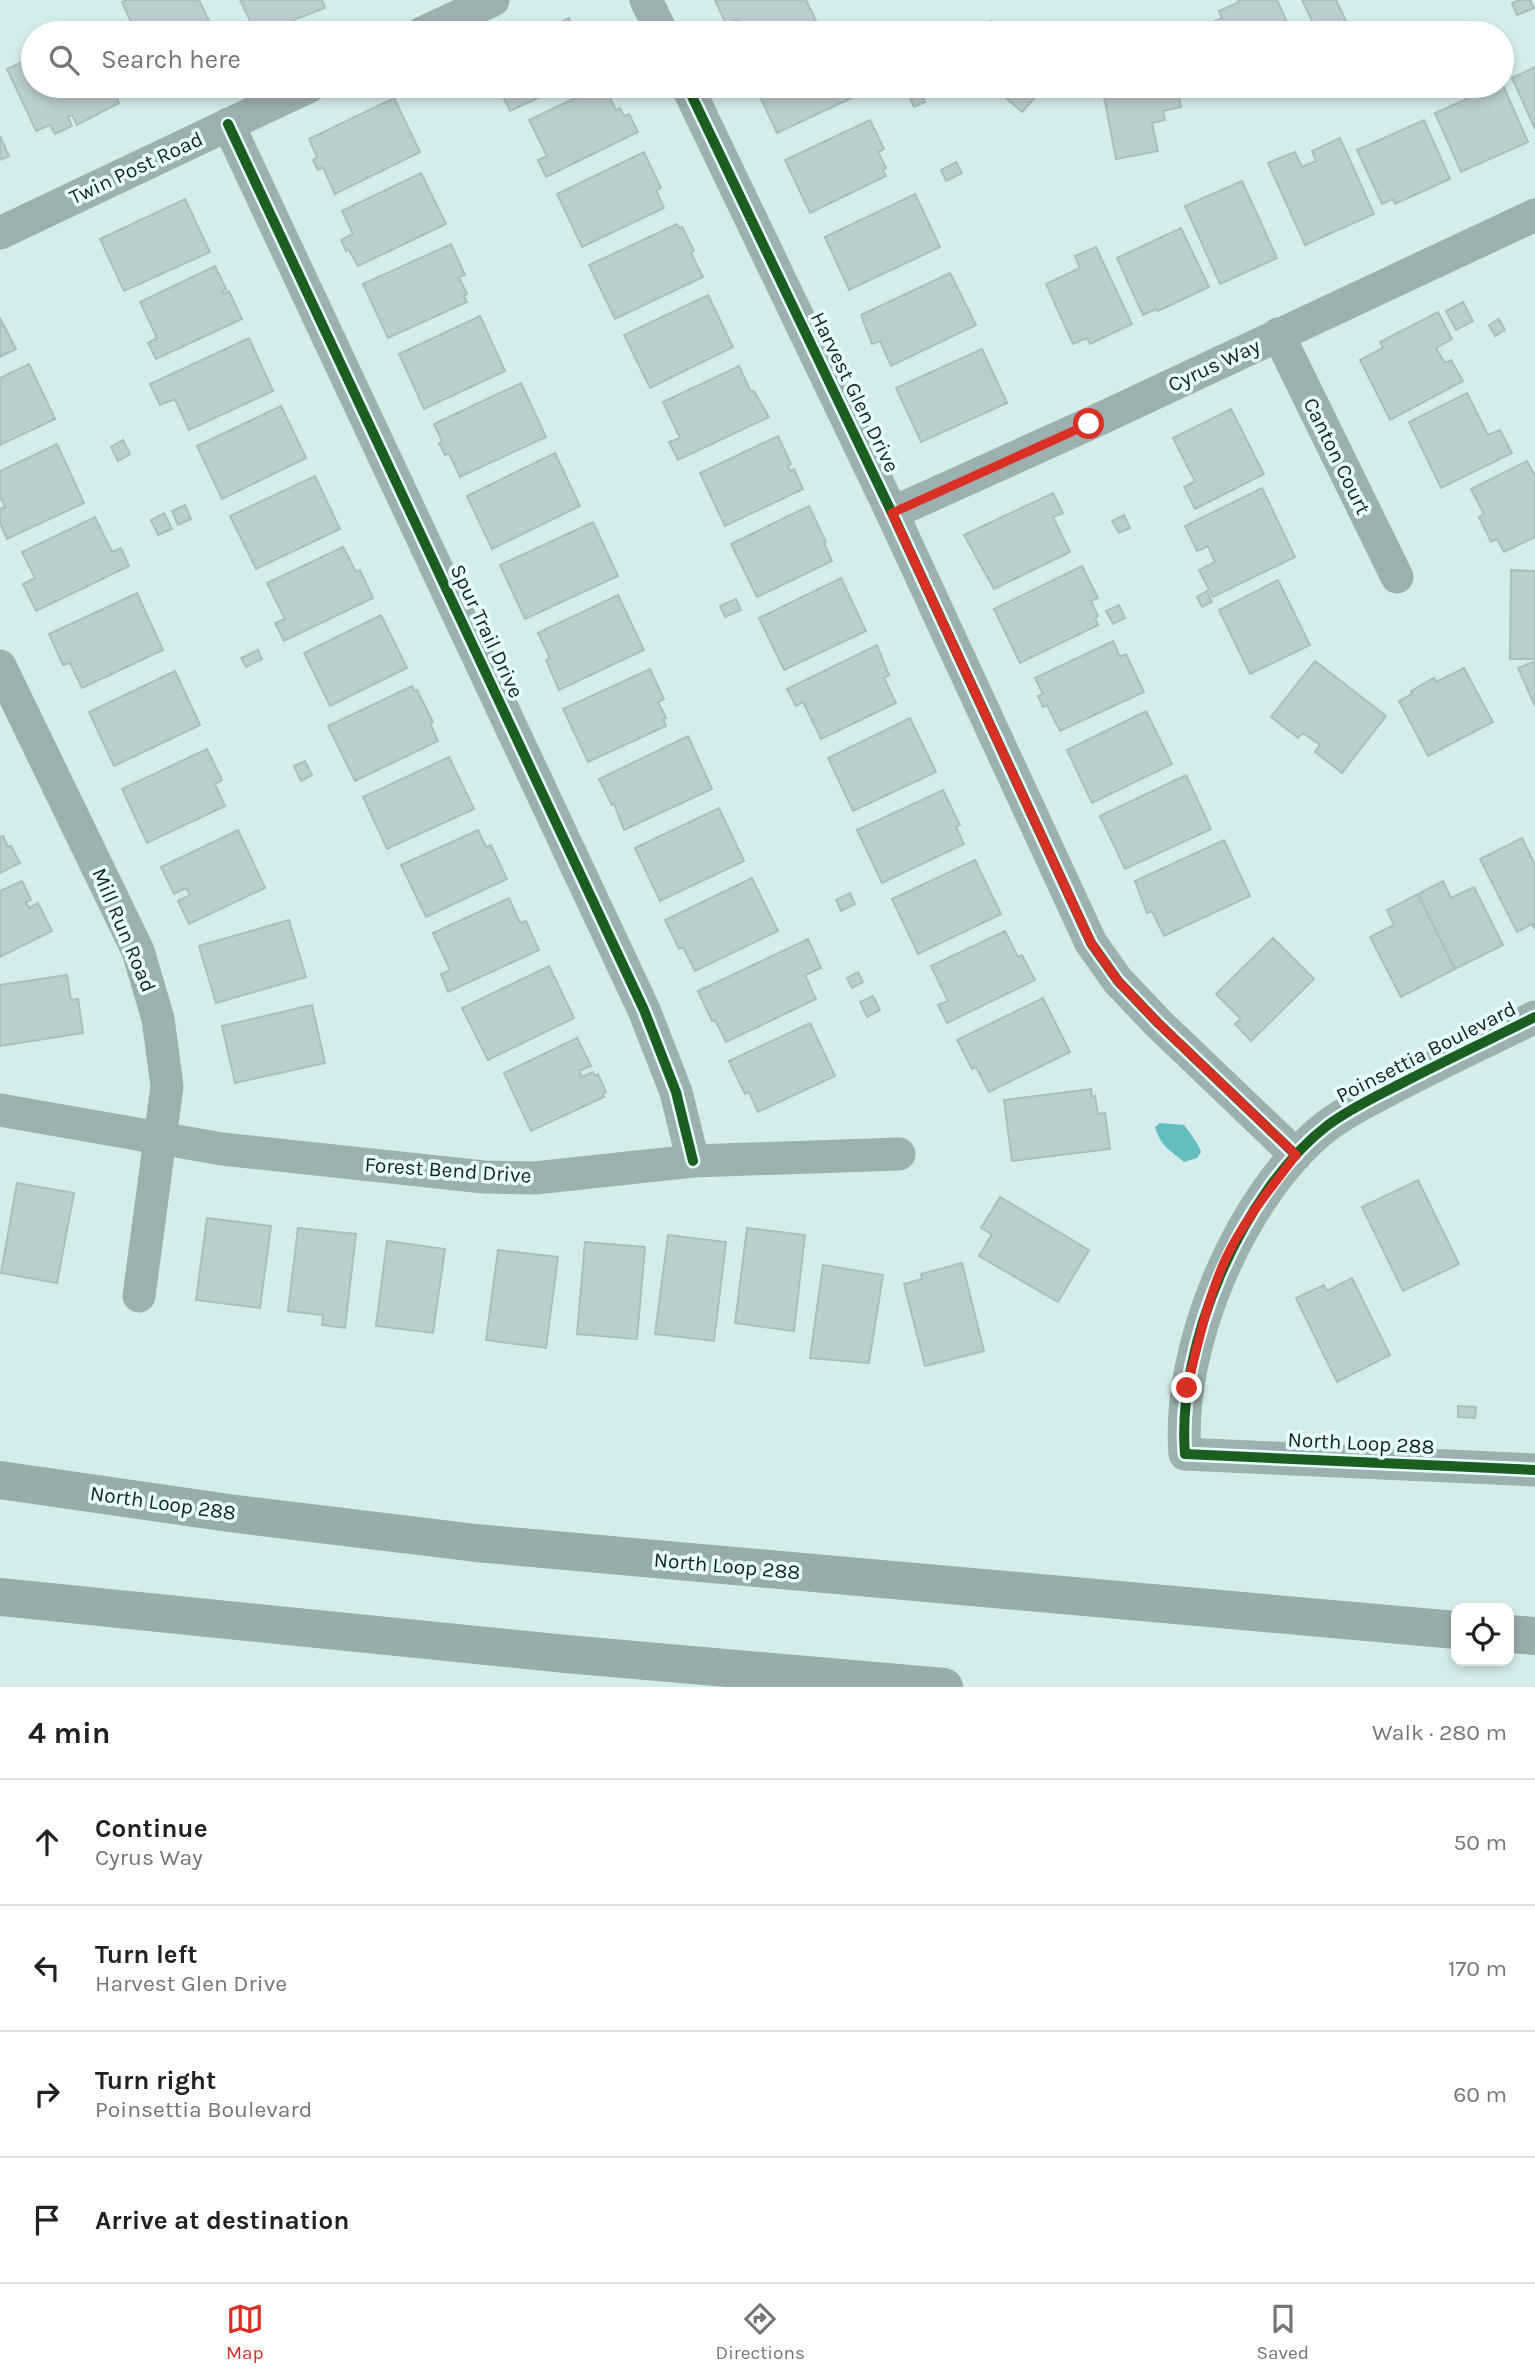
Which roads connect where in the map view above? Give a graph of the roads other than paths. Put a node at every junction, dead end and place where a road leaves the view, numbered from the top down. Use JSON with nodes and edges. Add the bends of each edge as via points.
{"nodes":[{"id":1,"x":493,"y":0,"type":"edge"},
{"id":2,"x":646,"y":0,"type":"edge"},
{"id":3,"x":448,"y":21,"type":"edge"},
{"id":4,"x":656,"y":21,"type":"edge"},
{"id":5,"x":284,"y":98,"type":"edge"},
{"id":6,"x":693,"y":98,"type":"edge"},
{"id":7,"x":228,"y":124,"type":"junction"},
{"id":8,"x":1535,"y":215,"type":"edge"},
{"id":9,"x":0,"y":233,"type":"edge"},
{"id":10,"x":1278,"y":334,"type":"junction"},
{"id":11,"x":892,"y":513,"type":"junction"},
{"id":12,"x":1397,"y":577,"type":"dead end"},
{"id":13,"x":0,"y":666,"type":"edge"},
{"id":14,"x":1535,"y":1017,"type":"edge"},
{"id":15,"x":0,"y":1110,"type":"edge"},
{"id":16,"x":161,"y":1139,"type":"junction"},
{"id":17,"x":899,"y":1154,"type":"dead end"},
{"id":18,"x":1296,"y":1155,"type":"junction"},
{"id":19,"x":693,"y":1161,"type":"junction"},
{"id":20,"x":139,"y":1296,"type":"dead end"},
{"id":21,"x":1185,"y":1454,"type":"joint"},
{"id":22,"x":1535,"y":1470,"type":"edge"},
{"id":23,"x":0,"y":1480,"type":"edge"},
{"id":24,"x":0,"y":1597,"type":"edge"},
{"id":25,"x":1451,"y":1630,"type":"edge"},
{"id":26,"x":1514,"y":1634,"type":"edge"},
{"id":27,"x":1535,"y":1636,"type":"edge"},
{"id":28,"x":944,"y":1687,"type":"edge"}],
"edges":[{"from":1,"to":3,"type":"street"},
{"from":2,"to":4,"type":"street"},
{"from":5,"to":7,"type":"street","name":"Twin Post Road"},
{"from":6,"to":11,"type":"street","name":"Harvest Glen Drive"},
{"from":7,"to":9,"type":"street","name":"Twin Post Road"},
{"from":7,"to":19,"type":"street","name":"Spur Trail Drive","via":[[644,1010],[676,1092]]},
{"from":8,"to":10,"type":"street","name":"Cyrus Way"},
{"from":10,"to":11,"type":"street","name":"Cyrus Way"},
{"from":10,"to":12,"type":"street","name":"Canton Court"},
{"from":11,"to":18,"type":"street","name":"Harvest Glen Drive","via":[[1091,943],[1142,1006]]},
{"from":13,"to":16,"type":"street","name":"Mill Run Road","via":[[138,951],[150,985],[167,1086]]},
{"from":14,"to":18,"type":"street","name":"Poinsettia Boulevard","via":[[1371,1099],[1329,1125]]},
{"from":15,"to":16,"type":"street","name":"Forest Bend Drive"},
{"from":16,"to":19,"type":"street","name":"Forest Bend Drive","via":[[484,1177],[535,1178]]},
{"from":16,"to":20,"type":"street","name":"Mill Run Road"},
{"from":17,"to":19,"type":"street","name":"Forest Bend Drive"},
{"from":18,"to":21,"type":"street","name":"Poinsettia Boulevard","via":[[1255,1208],[1226,1258],[1187,1388]]},
{"from":21,"to":22,"type":"street","name":"North Loop 288"},
{"from":23,"to":25,"type":"highway","name":"North Loop 288","via":[[476,1543]]},
{"from":24,"to":28,"type":"highway"},
{"from":26,"to":27,"type":"highway"}]}
